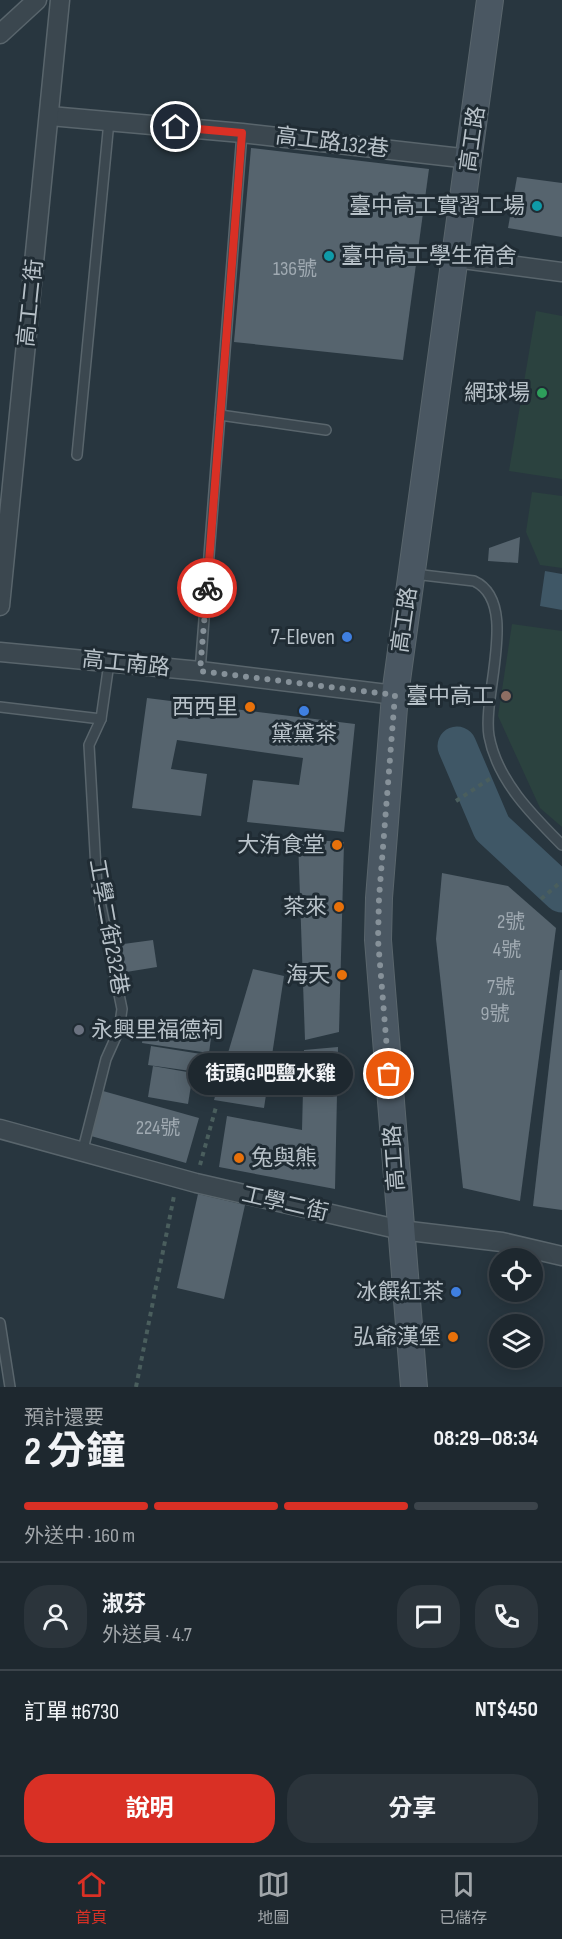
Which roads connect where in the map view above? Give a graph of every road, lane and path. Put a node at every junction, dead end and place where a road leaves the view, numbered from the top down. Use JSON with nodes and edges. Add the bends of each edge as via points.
{"nodes":[{"id":1,"x":37,"y":0,"type":"edge"},
{"id":2,"x":60,"y":0,"type":"edge"},
{"id":3,"x":490,"y":0,"type":"edge"},
{"id":4,"x":0,"y":34,"type":"edge"},
{"id":5,"x":50,"y":116,"type":"junction"},
{"id":6,"x":109,"y":121,"type":"junction"},
{"id":7,"x":242,"y":133,"type":"junction"},
{"id":8,"x":470,"y":159,"type":"junction"},
{"id":9,"x":455,"y":258,"type":"junction"},
{"id":10,"x":562,"y":272,"type":"edge"},
{"id":11,"x":220,"y":415,"type":"junction"},
{"id":12,"x":326,"y":430,"type":"dead end"},
{"id":13,"x":78,"y":455,"type":"dead end"},
{"id":14,"x":412,"y":573,"type":"junction"},
{"id":15,"x":0,"y":606,"type":"edge"},
{"id":16,"x":0,"y":652,"type":"edge"},
{"id":17,"x":109,"y":663,"type":"junction"},
{"id":18,"x":200,"y":671,"type":"junction"},
{"id":19,"x":395,"y":695,"type":"junction"},
{"id":20,"x":0,"y":707,"type":"edge"},
{"id":21,"x":101,"y":719,"type":"junction"},
{"id":22,"x":502,"y":771,"type":"junction"},
{"id":23,"x":456,"y":801,"type":"dead end"},
{"id":24,"x":562,"y":844,"type":"edge"},
{"id":25,"x":562,"y":881,"type":"edge"},
{"id":26,"x":541,"y":899,"type":"dead end"},
{"id":27,"x":216,"y":1107,"type":"dead end"},
{"id":28,"x":4,"y":1134,"type":"edge"},
{"id":29,"x":82,"y":1153,"type":"junction"},
{"id":30,"x":177,"y":1178,"type":"junction"},
{"id":31,"x":196,"y":1184,"type":"junction"},
{"id":32,"x":401,"y":1230,"type":"junction"},
{"id":33,"x":562,"y":1256,"type":"edge"},
{"id":34,"x":0,"y":1323,"type":"edge"},
{"id":35,"x":10,"y":1387,"type":"edge"},
{"id":36,"x":136,"y":1387,"type":"edge"},
{"id":37,"x":414,"y":1387,"type":"edge"}],
"edges":[{"from":1,"to":4,"type":"street"},
{"from":2,"to":5,"type":"street","name":"高工二街"},
{"from":3,"to":8,"type":"street","name":"高工路"},
{"from":5,"to":6,"type":"street","name":"高工路132巷"},
{"from":5,"to":15,"type":"street","name":"高工二街"},
{"from":6,"to":7,"type":"street","name":"高工路132巷"},
{"from":6,"to":13,"type":"lane"},
{"from":7,"to":8,"type":"street","name":"高工路132巷"},
{"from":7,"to":11,"type":"lane"},
{"from":8,"to":9,"type":"street","name":"高工路"},
{"from":9,"to":10,"type":"street"},
{"from":9,"to":14,"type":"street","name":"高工路"},
{"from":11,"to":12,"type":"lane"},
{"from":11,"to":18,"type":"lane"},
{"from":14,"to":19,"type":"street","name":"高工路"},
{"from":14,"to":22,"type":"lane","via":[[474,581],[492,596],[497,623],[489,737]]},
{"from":16,"to":17,"type":"street","name":"高工南路"},
{"from":17,"to":18,"type":"street","name":"高工南路"},
{"from":17,"to":21,"type":"lane","name":"工學二街232巷"},
{"from":18,"to":19,"type":"street","name":"高工南路"},
{"from":19,"to":32,"type":"street","name":"高工路","via":[[378,940]]},
{"from":20,"to":21,"type":"lane"},
{"from":21,"to":29,"type":"lane","name":"工學二街232巷","via":[[89,745],[97,887],[122,1009]]},
{"from":22,"to":23,"type":"path"},
{"from":22,"to":24,"type":"lane","via":[[529,812]]},
{"from":25,"to":26,"type":"path"},
{"from":27,"to":31,"type":"path"},
{"from":28,"to":29,"type":"street","name":"工學二街"},
{"from":29,"to":30,"type":"street","name":"工學二街"},
{"from":30,"to":31,"type":"street","name":"工學二街"},
{"from":30,"to":36,"type":"path"},
{"from":31,"to":32,"type":"street","name":"工學二街"},
{"from":32,"to":33,"type":"street","name":"工學二街","via":[[502,1242]]},
{"from":32,"to":37,"type":"street","name":"高工路"},
{"from":34,"to":35,"type":"lane"}]}
